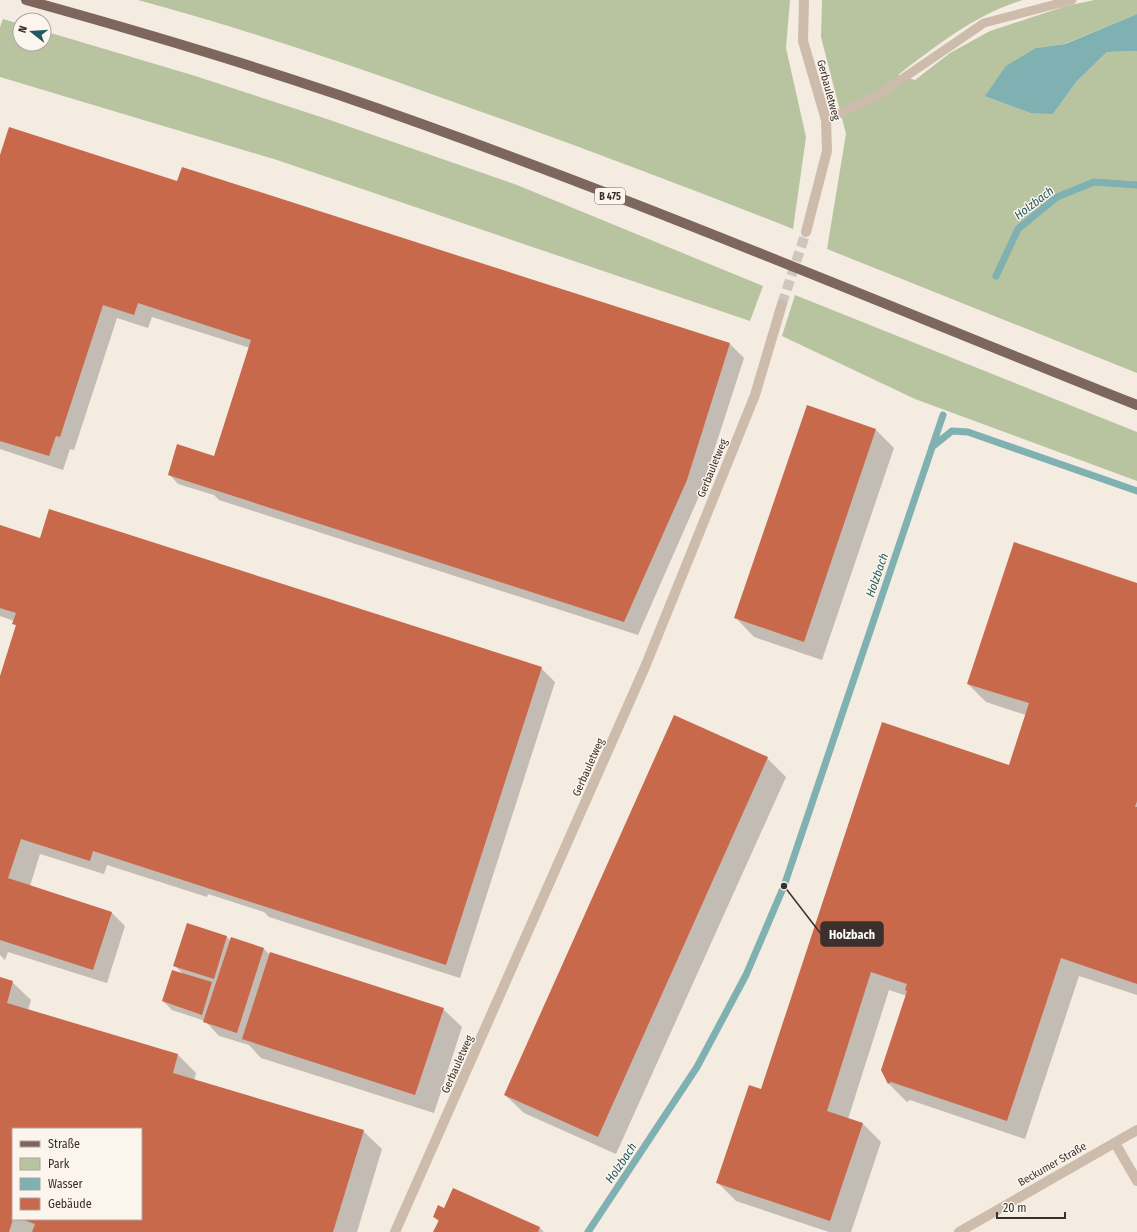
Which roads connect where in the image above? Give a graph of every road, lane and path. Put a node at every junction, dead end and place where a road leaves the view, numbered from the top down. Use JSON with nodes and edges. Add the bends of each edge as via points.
{"nodes":[{"id":1,"x":26,"y":0,"type":"edge"},
{"id":2,"x":804,"y":0,"type":"edge"},
{"id":3,"x":1072,"y":0,"type":"edge"},
{"id":4,"x":826,"y":120,"type":"junction"},
{"id":5,"x":806,"y":232,"type":"tunnel mouth"},
{"id":6,"x":782,"y":304,"type":"tunnel mouth"},
{"id":7,"x":1137,"y":405,"type":"edge"},
{"id":8,"x":1137,"y":1130,"type":"edge"},
{"id":9,"x":1115,"y":1143,"type":"junction"},
{"id":10,"x":1137,"y":1181,"type":"edge"},
{"id":11,"x":395,"y":1232,"type":"edge"},
{"id":12,"x":959,"y":1232,"type":"edge"}],
"edges":[{"from":1,"to":7,"type":"main road","number":"B 475","via":[[339,95],[529,164]]},
{"from":2,"to":4,"type":"street","name":"Gerbauletweg","via":[[803,41]]},
{"from":3,"to":4,"type":"lane","via":[[984,23],[880,94]]},
{"from":4,"to":5,"type":"street","name":"Gerbauletweg","via":[[827,151]]},
{"from":6,"to":11,"type":"street","name":"Gerbauletweg","via":[[755,394],[645,667]]},
{"from":8,"to":9,"type":"street","name":"Beckumer Straße"},
{"from":9,"to":10,"type":"street"},
{"from":9,"to":12,"type":"street","name":"Beckumer Straße"}]}
